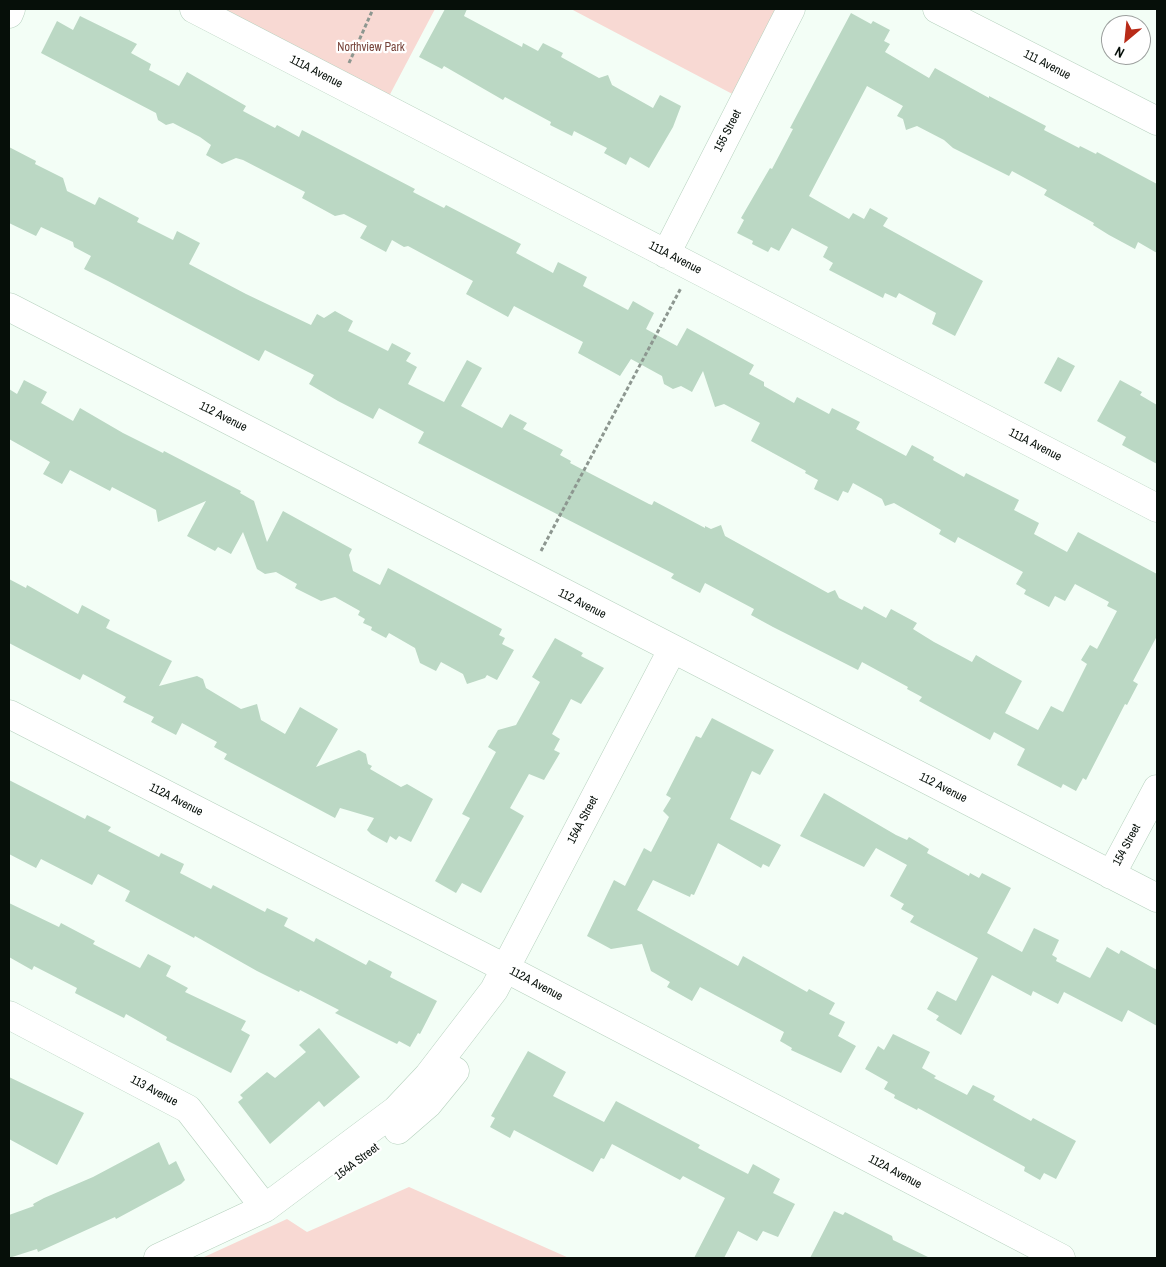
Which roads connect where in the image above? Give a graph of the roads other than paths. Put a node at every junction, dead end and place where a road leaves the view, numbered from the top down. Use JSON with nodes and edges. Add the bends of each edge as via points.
{"nodes":[{"id":1,"x":12,"y":9,"type":"edge"},
{"id":2,"x":194,"y":9,"type":"edge"},
{"id":3,"x":791,"y":9,"type":"edge"},
{"id":4,"x":937,"y":9,"type":"edge"},
{"id":5,"x":9,"y":14,"type":"edge"},
{"id":6,"x":1157,"y":121,"type":"edge"},
{"id":7,"x":666,"y":254,"type":"junction"},
{"id":8,"x":9,"y":307,"type":"edge"},
{"id":9,"x":1157,"y":508,"type":"edge"},
{"id":10,"x":672,"y":650,"type":"junction"},
{"id":11,"x":9,"y":714,"type":"edge"},
{"id":12,"x":1157,"y":789,"type":"edge"},
{"id":13,"x":1111,"y":875,"type":"junction"},
{"id":14,"x":1157,"y":898,"type":"edge"},
{"id":15,"x":499,"y":979,"type":"junction"},
{"id":16,"x":9,"y":1016,"type":"edge"},
{"id":17,"x":265,"y":1208,"type":"junction"},
{"id":18,"x":158,"y":1258,"type":"edge"},
{"id":19,"x":1061,"y":1258,"type":"edge"}],
"edges":[{"from":1,"to":5,"type":"street"},
{"from":2,"to":7,"type":"street","name":"111A Avenue"},
{"from":3,"to":7,"type":"street","name":"155 Street"},
{"from":4,"to":6,"type":"street","name":"111 Avenue"},
{"from":7,"to":9,"type":"street","name":"111A Avenue"},
{"from":8,"to":10,"type":"street","name":"112 Avenue"},
{"from":10,"to":13,"type":"street","name":"112 Avenue"},
{"from":10,"to":15,"type":"street","name":"154A Street"},
{"from":11,"to":15,"type":"street","name":"112A Avenue"},
{"from":12,"to":13,"type":"street","name":"154 Street"},
{"from":13,"to":14,"type":"street","name":"112 Avenue"},
{"from":15,"to":17,"type":"street","name":"154A Street","via":[[428,1076],[410,1108],[348,1146]]},
{"from":15,"to":19,"type":"street","name":"112A Avenue"},
{"from":16,"to":17,"type":"street","name":"113 Avenue","via":[[188,1109]]},
{"from":17,"to":18,"type":"street","name":"154A Street"}]}
